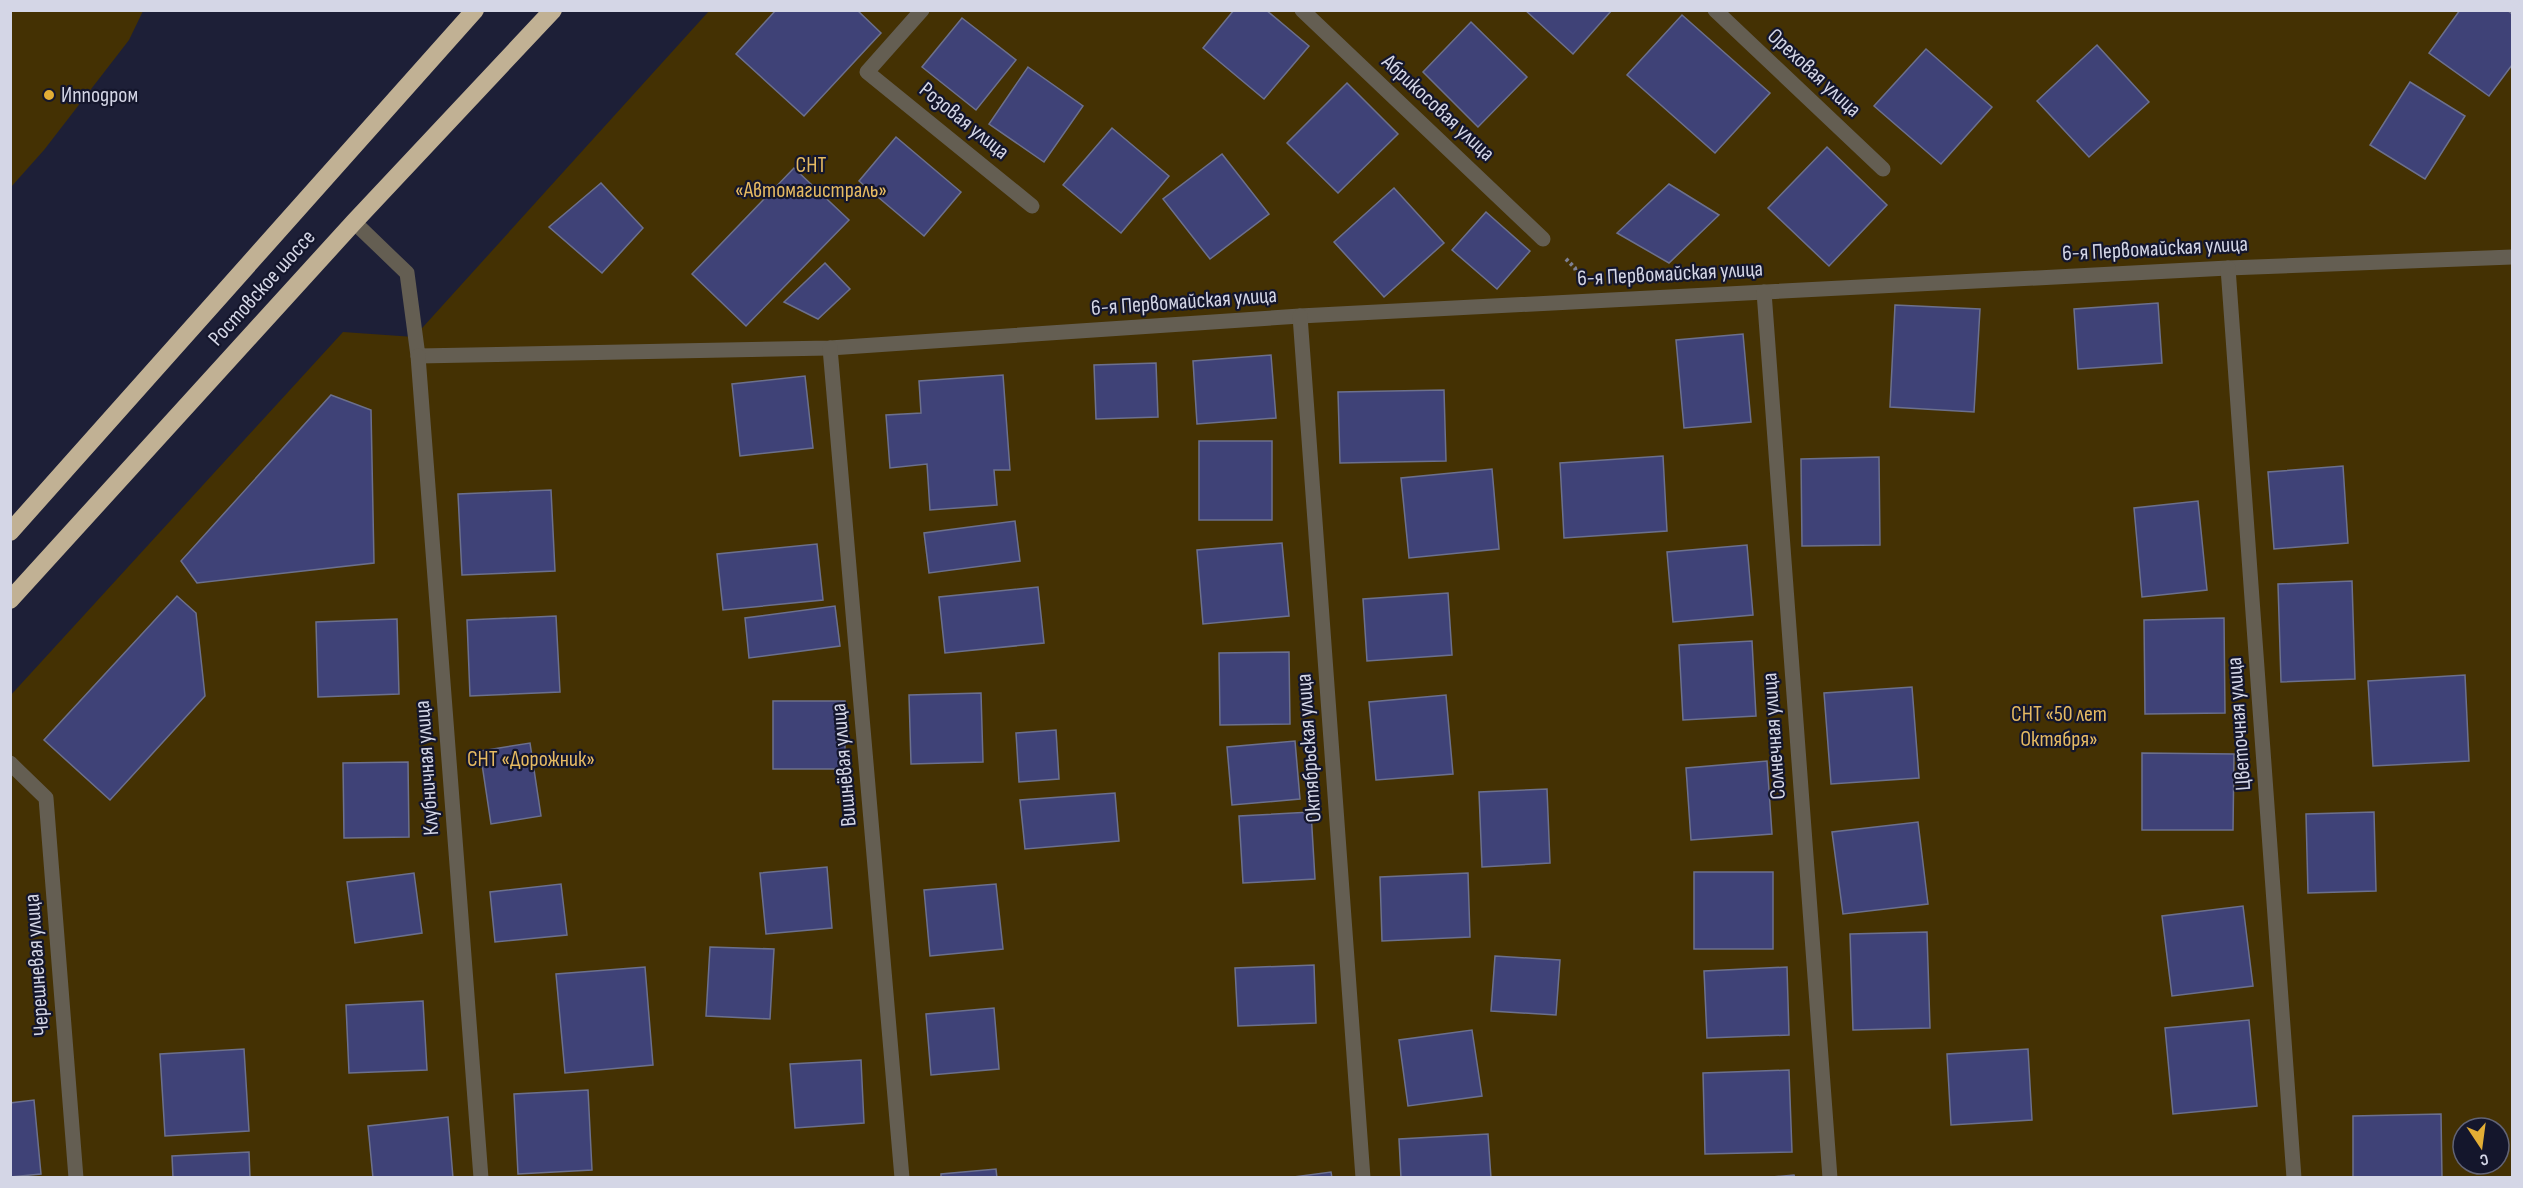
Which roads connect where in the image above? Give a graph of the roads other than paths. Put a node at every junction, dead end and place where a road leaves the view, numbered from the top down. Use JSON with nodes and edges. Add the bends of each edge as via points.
{"nodes":[{"id":1,"x":475,"y":10,"type":"edge"},
{"id":2,"x":553,"y":10,"type":"edge"},
{"id":3,"x":922,"y":10,"type":"edge"},
{"id":4,"x":1302,"y":10,"type":"edge"},
{"id":5,"x":1715,"y":10,"type":"edge"},
{"id":6,"x":1883,"y":169,"type":"dead end"},
{"id":7,"x":1032,"y":206,"type":"dead end"},
{"id":8,"x":354,"y":222,"type":"junction"},
{"id":9,"x":1543,"y":239,"type":"road end"},
{"id":10,"x":2512,"y":257,"type":"edge"},
{"id":11,"x":2228,"y":268,"type":"junction"},
{"id":12,"x":1764,"y":292,"type":"junction"},
{"id":13,"x":1300,"y":316,"type":"junction"},
{"id":14,"x":831,"y":348,"type":"junction"},
{"id":15,"x":418,"y":356,"type":"junction"},
{"id":16,"x":10,"y":532,"type":"edge"},
{"id":17,"x":10,"y":600,"type":"edge"},
{"id":18,"x":10,"y":763,"type":"edge"},
{"id":19,"x":76,"y":1178,"type":"edge"},
{"id":20,"x":481,"y":1178,"type":"edge"},
{"id":21,"x":902,"y":1178,"type":"edge"},
{"id":22,"x":1363,"y":1178,"type":"edge"},
{"id":23,"x":1830,"y":1178,"type":"edge"},
{"id":24,"x":2294,"y":1178,"type":"edge"}],
"edges":[{"from":1,"to":16,"type":"highway","name":"Ростовское шоссе"},
{"from":2,"to":8,"type":"highway","name":"Ростовское шоссе"},
{"from":3,"to":7,"type":"street","name":"Розовая улица","via":[[867,72]]},
{"from":4,"to":9,"type":"street","name":"Абрикосовая улица"},
{"from":5,"to":6,"type":"street","name":"Ореховая улица"},
{"from":8,"to":15,"type":"street","name":"Клубничная улица","via":[[407,273]]},
{"from":8,"to":17,"type":"highway","name":"Ростовское шоссе"},
{"from":10,"to":11,"type":"street","name":"6-я Первомайская улица"},
{"from":11,"to":12,"type":"street","name":"6-я Первомайская улица"},
{"from":11,"to":24,"type":"street","name":"Цветочная улица"},
{"from":12,"to":13,"type":"street","name":"6-я Первомайская улица"},
{"from":12,"to":23,"type":"street","name":"Солнечная улица"},
{"from":13,"to":14,"type":"street","name":"6-я Первомайская улица"},
{"from":13,"to":22,"type":"street","name":"Октябрьская улица"},
{"from":14,"to":15,"type":"street","name":"6-я Первомайская улица"},
{"from":14,"to":21,"type":"street","name":"Вишнёвая улица"},
{"from":15,"to":20,"type":"street","name":"Клубничная улица"},
{"from":18,"to":19,"type":"street","name":"Черешневая улица","via":[[46,798]]}]}
